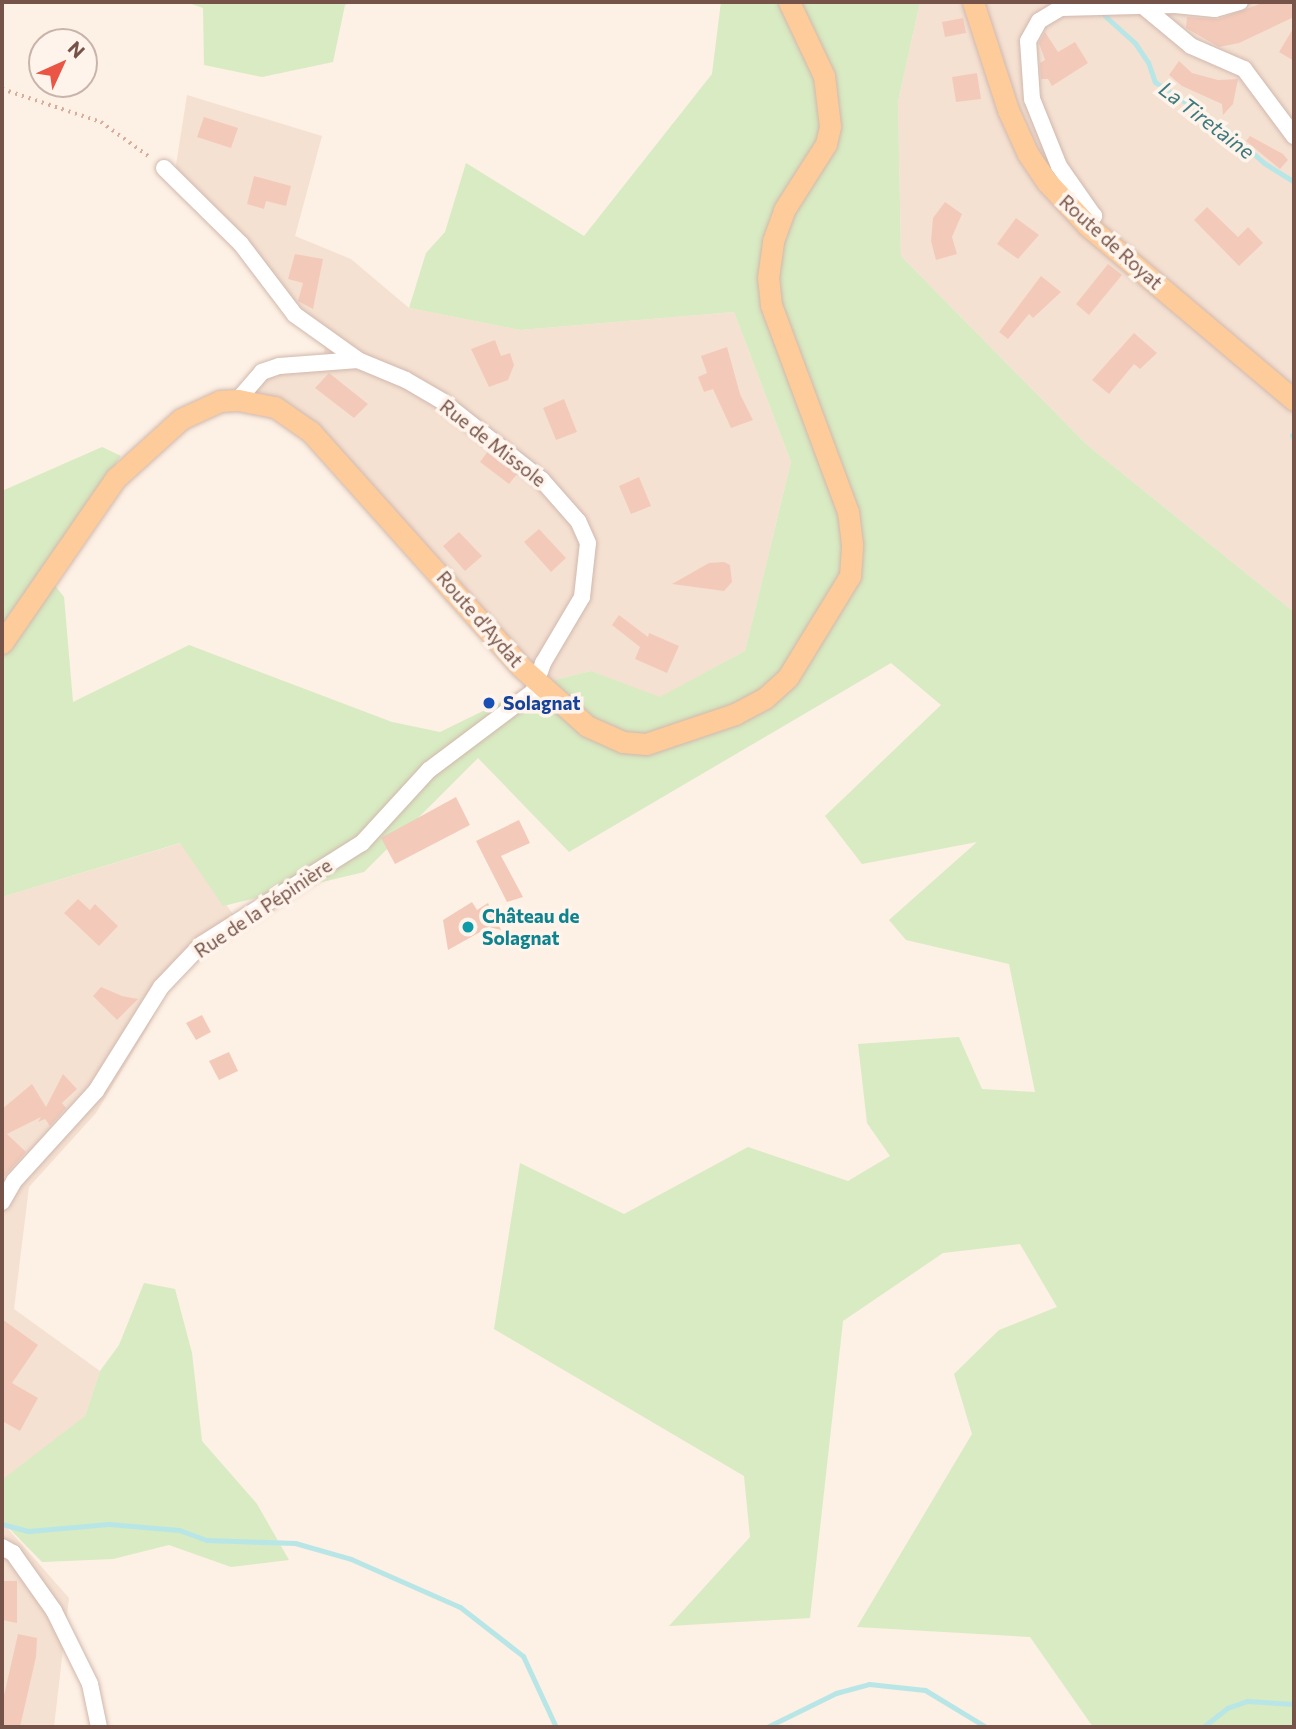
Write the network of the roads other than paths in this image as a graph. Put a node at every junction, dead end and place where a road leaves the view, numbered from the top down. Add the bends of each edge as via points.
1 (789, 2) edge
2 (973, 2) edge
3 (1240, 2) edge
4 (1113, 4) edge
5 (1143, 6) junction
6 (1294, 136) edge
7 (164, 168) road end
8 (1088, 226) junction
9 (358, 360) junction
10 (238, 400) junction
11 (1294, 400) edge
12 (2, 643) edge
13 (538, 684) junction
14 (2, 1202) edge
15 (2, 1547) edge
16 (99, 1727) edge

1 - 13 main road, Route d'Aydat via 824,76 830,126 826,144 784,210 773,242 769,291 778,331 848,512 850,576 788,677 765,698 735,714 677,735 646,744 623,742 587,726
2 - 8 main road, Route de Royat via 1008,110 1028,154
3 - 5 street via 1215,9
4 - 5 street
4 - 8 street via 1047,13 1028,41 1032,99 1044,138 1094,216
5 - 6 street via 1191,46 1244,68
7 - 9 street, Rue de Missole via 241,244 295,315
8 - 11 main road, Route de Royat
9 - 10 street via 270,368 248,384
9 - 13 street, Rue de Missole via 442,401 542,480 578,521 588,543 582,597 543,663
10 - 12 main road, Route d'Aydat via 220,401 181,419 116,478
10 - 13 main road, Route d'Aydat via 275,407 311,432
13 - 14 street, Rue de la Pépinière via 429,771 362,843 202,944 161,987 96,1091 14,1181
15 - 16 street via 13,1553 54,1611 90,1684

